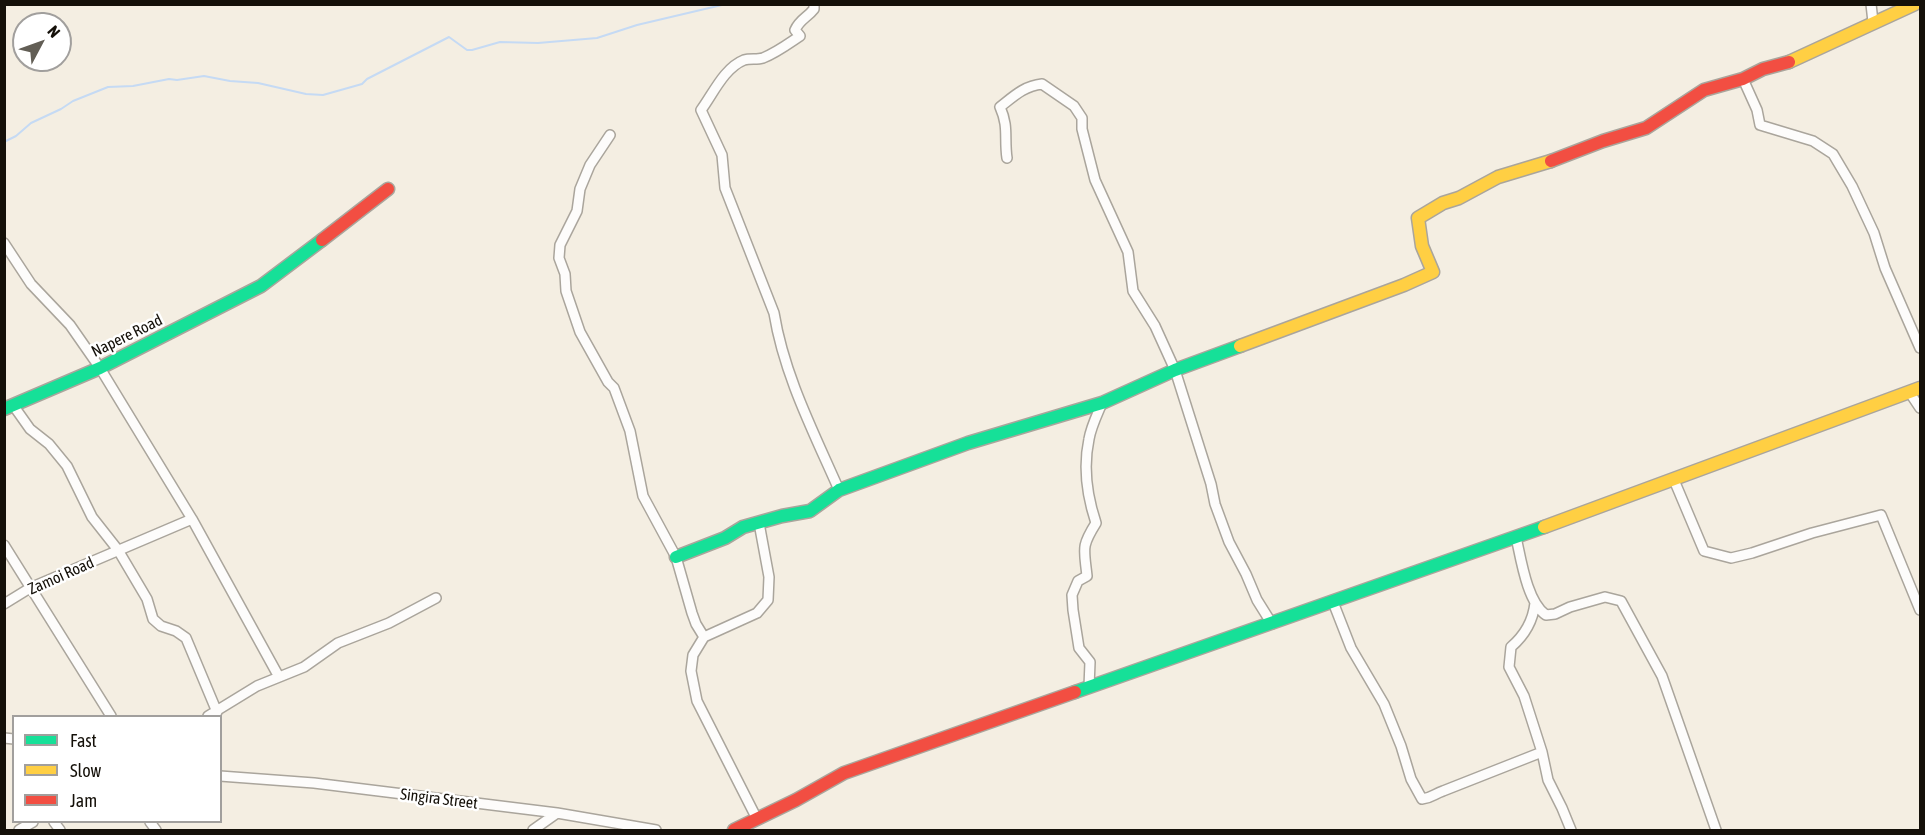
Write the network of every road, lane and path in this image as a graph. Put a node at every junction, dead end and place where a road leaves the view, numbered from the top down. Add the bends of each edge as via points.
1 (814, 4) edge
2 (1871, 4) edge
3 (1915, 4) edge
4 (1873, 22) junction
5 (1743, 79) junction
6 (610, 135) dead end
7 (1007, 158) dead end
8 (388, 189) dead end
9 (4, 243) edge
10 (1920, 348) edge
11 (100, 368) junction
12 (1175, 370) junction
13 (1915, 390) edge
14 (1102, 404) junction
15 (9, 407) edge
16 (1920, 408) edge
17 (1674, 480) junction
18 (839, 490) junction
19 (192, 519) junction
20 (759, 523) junction
21 (1516, 537) junction
22 (4, 545) edge
23 (118, 550) junction
24 (676, 557) junction
25 (30, 588) junction
26 (436, 598) dead end
27 (1333, 602) junction
28 (1535, 603) junction
29 (4, 604) edge
30 (1920, 610) edge
31 (1272, 624) junction
32 (704, 637) junction
33 (279, 677) junction
34 (1089, 687) junction
35 (213, 714) edge
36 (110, 715) edge
37 (1542, 752) junction
38 (222, 776) edge
39 (557, 813) junction
40 (757, 819) junction
41 (533, 831) edge
42 (656, 831) edge
43 (734, 831) edge
44 (1570, 831) edge
45 (1716, 831) edge

1 - 18 street via 809,16 795,30 800,36 761,59 745,60 733,67 701,110 722,155 725,188 774,313 799,398
2 - 4 street
3 - 4 street
4 - 5 street via 1794,61
5 - 10 street via 1761,125 1813,141 1833,154 1874,233
5 - 12 street via 1704,90 1646,128 1498,177 1418,218 1422,246 1433,272
6 - 24 street via 580,189 578,211 560,244 559,258 580,332 614,388 630,431 643,496
7 - 12 street via 1007,130 1000,107 1019,91 1042,84 1074,106 1082,118 1095,180 1128,252 1133,291
8 - 11 street, Napere Road via 261,286
9 - 11 street via 31,284 70,325
11 - 15 street, Napere Road
11 - 19 street
12 - 14 street
12 - 31 street via 1229,542
13 - 16 street
13 - 17 street
14 - 18 street via 968,443
14 - 34 street via 1089,438 1087,463 1087,489 1096,523 1084,546 1087,576 1078,581 1072,595 1079,648 1090,662
15 - 23 street via 67,466 92,517
17 - 21 street
17 - 30 street via 1704,551 1731,558 1881,514
18 - 20 street via 810,512
19 - 23 street, Zamoi Road
19 - 33 street
20 - 24 street
20 - 32 street via 769,577 768,600 757,613
21 - 27 street
21 - 28 street
22 - 25 street
23 - 25 street, Zamoi Road
23 - 35 street via 147,599 153,620 186,638
24 - 32 street via 692,613
25 - 29 street, Zamoi Road
25 - 36 street
26 - 33 street via 389,623 338,643 304,667
27 - 31 street
27 - 37 street via 1351,648 1384,704 1415,790 1422,799 1431,799
28 - 37 street via 1533,617 1520,640 1511,647 1509,667 1524,696
28 - 45 street via 1546,615 1605,597 1621,601 1662,676
31 - 34 street
32 - 40 street via 693,655 691,671 697,701
33 - 35 street
34 - 40 street via 844,773
37 - 44 street via 1548,780
38 - 39 street, Singira Street via 314,783
39 - 41 street
39 - 42 street, Singira Street
40 - 43 street

